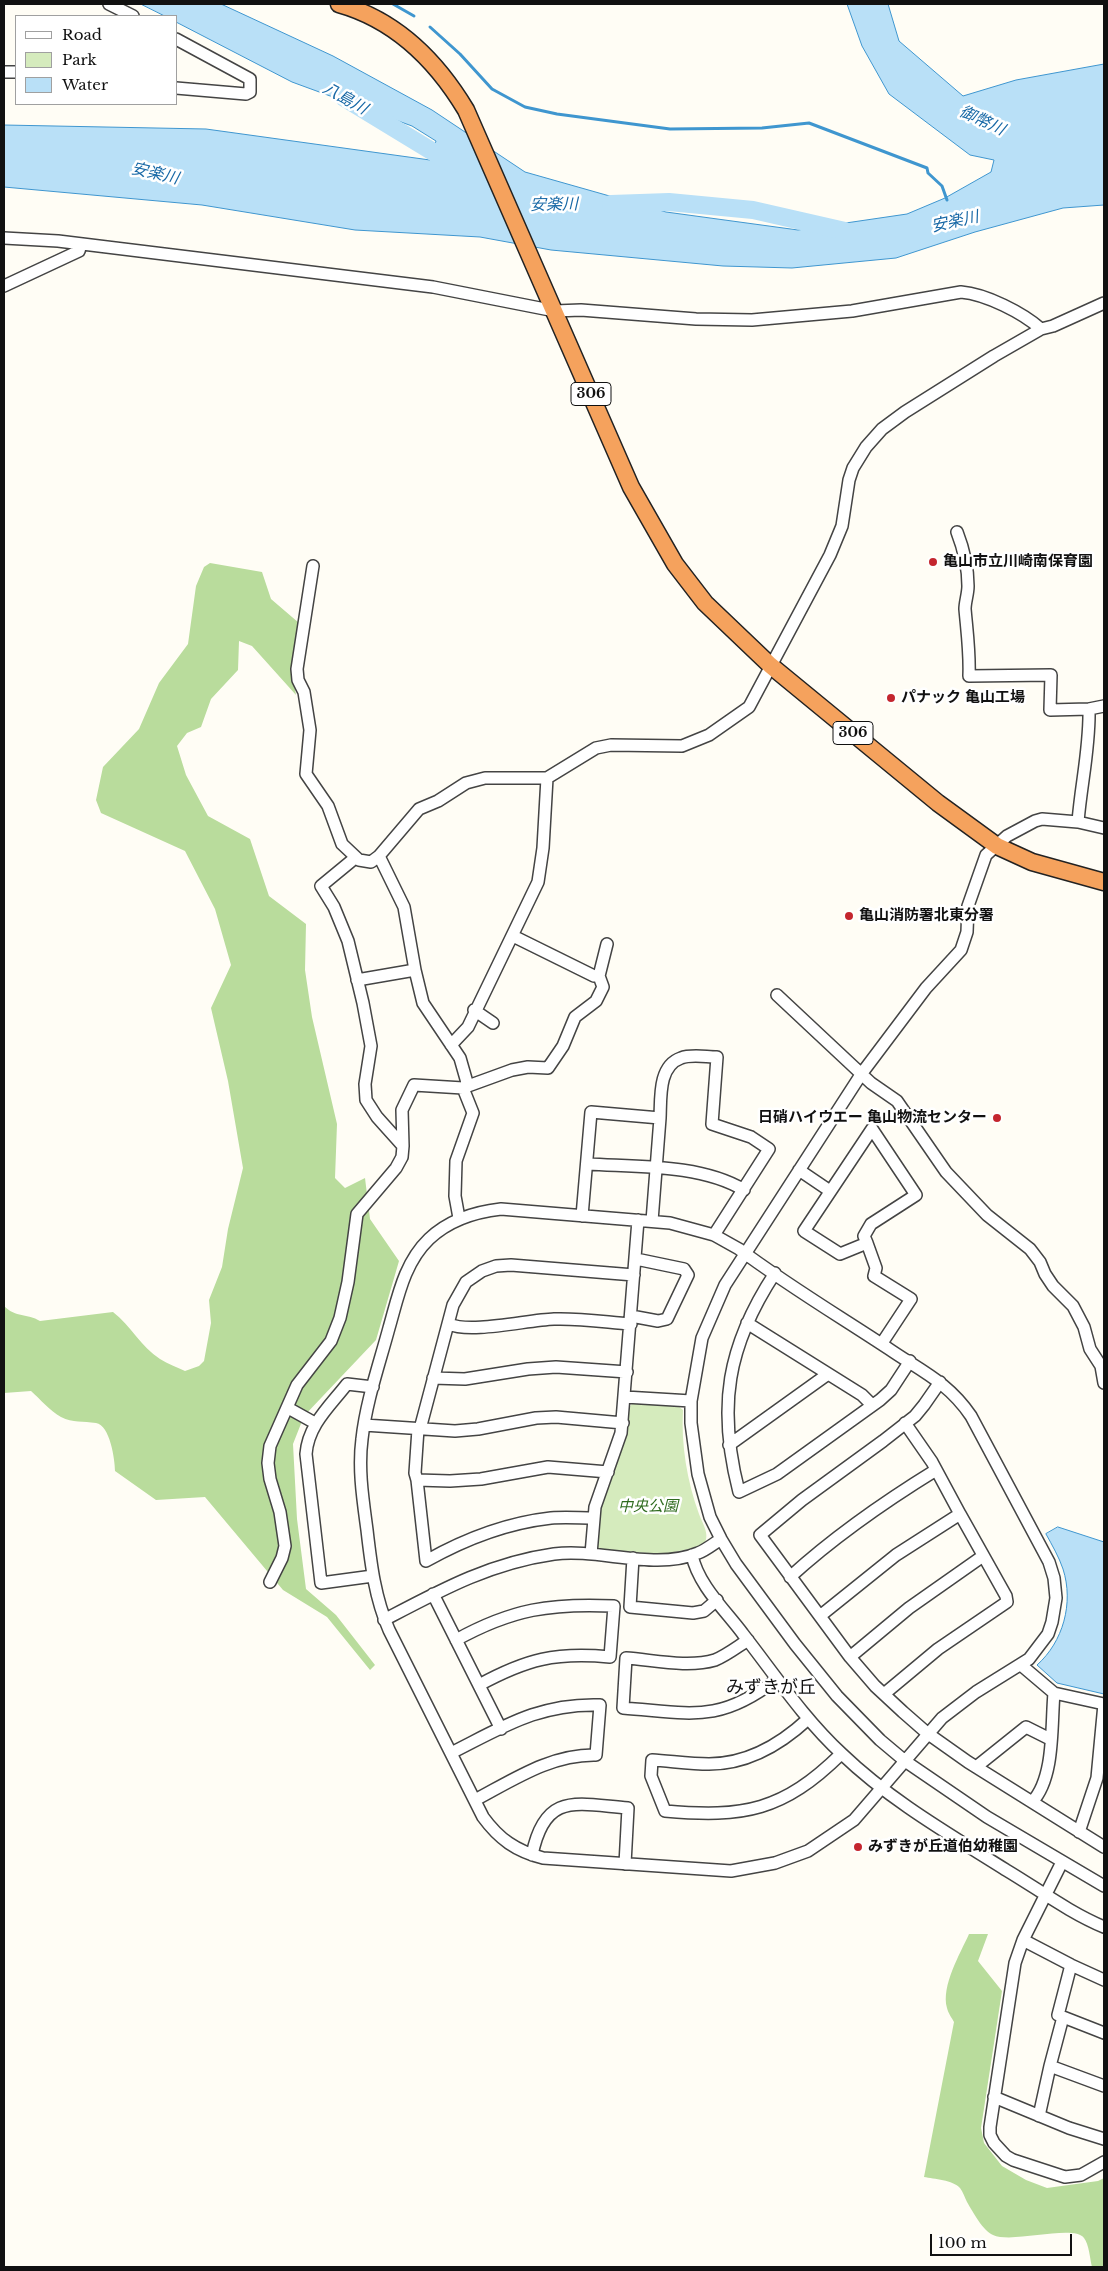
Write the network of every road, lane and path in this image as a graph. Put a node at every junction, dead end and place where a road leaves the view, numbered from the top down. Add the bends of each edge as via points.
1 (109, 4) edge
2 (339, 4) edge
3 (131, 15) edge
4 (178, 40) edge
5 (178, 88) edge
6 (4, 238) edge
7 (81, 244) junction
8 (4, 286) edge
9 (1104, 303) edge
10 (553, 307) junction
11 (1037, 325) junction
12 (957, 532) dead end
13 (313, 566) dead end
14 (770, 666) junction
15 (1104, 706) edge
16 (1089, 709) junction
17 (547, 778) junction
18 (1078, 822) junction
19 (1104, 828) edge
20 (996, 846) junction
21 (380, 856) junction
22 (355, 858) junction
23 (1104, 882) edge
24 (513, 936) junction
25 (607, 944) dead end
26 (415, 970) junction
27 (599, 976) junction
28 (357, 980) junction
29 (777, 995) dead end
30 (474, 1010) junction
31 (493, 1023) dead end
32 (451, 1044) junction
33 (862, 1073) junction
34 (465, 1087) junction
35 (660, 1118) junction
36 (404, 1146) junction
37 (588, 1164) junction
38 (657, 1169) junction
39 (799, 1170) junction
40 (744, 1190) junction
41 (830, 1191) junction
42 (582, 1216) junction
43 (459, 1218) junction
44 (638, 1220) junction
45 (652, 1221) junction
46 (714, 1235) junction
47 (867, 1244) junction
48 (746, 1254) junction
49 (636, 1259) junction
50 (776, 1273) junction
51 (634, 1275) junction
52 (631, 1320) junction
53 (747, 1323) junction
54 (449, 1324) junction
55 (882, 1343) junction
56 (910, 1361) junction
57 (626, 1372) junction
58 (828, 1374) junction
59 (433, 1378) junction
60 (940, 1382) junction
61 (1104, 1383) edge
62 (373, 1387) junction
63 (625, 1397) junction
64 (691, 1401) junction
65 (872, 1405) junction
66 (288, 1408) junction
67 (315, 1423) junction
68 (623, 1423) junction
69 (905, 1424) junction
70 (364, 1425) junction
71 (419, 1429) junction
72 (729, 1445) junction
73 (936, 1470) junction
74 (608, 1472) junction
75 (416, 1480) junction
76 (960, 1514) junction
77 (594, 1518) junction
78 (720, 1539) junction
79 (591, 1554) junction
80 (692, 1555) junction
81 (983, 1556) junction
82 (633, 1558) junction
83 (373, 1576) junction
84 (790, 1577) junction
85 (270, 1582) dead end
86 (433, 1594) junction
87 (717, 1600) junction
88 (820, 1616) junction
89 (384, 1620) junction
90 (456, 1640) junction
91 (748, 1640) junction
92 (850, 1657) junction
93 (1021, 1665) junction
94 (777, 1679) junction
95 (479, 1685) junction
96 (1054, 1693) junction
97 (884, 1694) junction
98 (1104, 1704) edge
99 (808, 1719) junction
100 (501, 1729) junction
101 (927, 1733) junction
102 (1050, 1739) junction
103 (451, 1753) junction
104 (841, 1754) junction
105 (905, 1761) junction
106 (976, 1767) junction
107 (882, 1787) junction
108 (475, 1800) junction
109 (1032, 1802) junction
110 (1079, 1832) junction
111 (1104, 1847) edge
112 (532, 1855) junction
113 (1062, 1862) junction
114 (625, 1864) junction
115 (1104, 1886) edge
116 (1047, 1895) junction
117 (1104, 1927) edge
118 (1023, 1940) junction
119 (1071, 1965) junction
120 (1104, 1980) edge
121 (1062, 2017) junction
122 (1104, 2033) edge
123 (1050, 2066) junction
124 (1104, 2086) edge
125 (994, 2097) junction
126 (1039, 2116) junction
127 (1104, 2139) edge
128 (1104, 2162) edge

1 - 3 street
2 - 10 highway, 306 via 362,12 408,38 437,68 466,110
4 - 5 street via 232,68 250,79 251,83 250,92 246,94
6 - 7 street
7 - 8 street via 79,251
7 - 10 street via 433,287 478,298
9 - 11 street via 1053,326
10 - 11 street via 696,319 752,320 852,311 961,292 1000,304
10 - 14 highway, 306 via 648,520 675,564 705,603
11 - 14 street via 905,412 882,429 866,448 849,480 842,526 835,543
12 - 16 street via 967,570 965,606 969,676 1051,675 1050,710
13 - 22 street via 296,669 304,692 310,730 306,774 328,806 342,844
14 - 17 street via 749,707 709,734 682,746 611,745 596,748
14 - 20 highway, 306
15 - 16 street
16 - 18 street via 1087,757
17 - 21 street via 485,778 466,783 419,809
17 - 24 street via 538,882
18 - 19 street
18 - 20 street via 1042,819 1008,836
20 - 23 highway, 306 via 1032,862
20 - 33 street via 986,855 981,866 968,906 961,950 926,988
21 - 22 street via 371,862
21 - 26 street via 404,907
22 - 28 street via 321,886 339,918 354,960
24 - 27 street
24 - 30 street
25 - 27 street
26 - 28 street
26 - 32 street via 423,1003
27 - 34 street via 603,987 599,997 575,1017 563,1046 548,1068 512,1070
28 - 36 street via 371,1046 366,1100
29 - 33 street
30 - 31 street
30 - 32 street via 468,1027
32 - 34 street via 460,1058
33 - 39 street
33 - 61 street via 900,1104 946,1172 987,1215 1038,1257 1053,1286 1073,1306 1101,1366
34 - 36 street via 414,1085 402,1110
34 - 43 street via 473,1113 456,1161 455,1196
35 - 37 street via 592,1112
35 - 38 street
35 - 40 street via 663,1080 671,1064 688,1056 717,1057 712,1124 751,1137 769,1149
36 - 66 street via 396,1168 360,1209 340,1318 331,1341 297,1385
37 - 38 street
37 - 42 street
38 - 40 street via 708,1175
38 - 45 street
39 - 41 street
39 - 48 street
40 - 46 street
41 - 47 street via 804,1231 840,1254
41 - 47 street via 872,1128 916,1195 871,1224 864,1236
42 - 43 street via 501,1209
42 - 44 street
43 - 62 street via 428,1240 408,1268
44 - 45 street
44 - 49 street
45 - 46 street via 686,1226
46 - 48 street
47 - 55 street via 876,1268 874,1276 912,1299
48 - 50 street
48 - 64 street via 725,1285 708,1322
49 - 51 street
49 - 52 street via 684,1269 688,1274 667,1319
50 - 53 street
50 - 55 street
51 - 52 street
51 - 54 street via 511,1265 488,1268 462,1288 453,1305
52 - 54 street via 556,1318 470,1329
52 - 57 street
53 - 58 street
53 - 72 street via 738,1344 728,1393
54 - 59 street
55 - 56 street
56 - 60 street
56 - 65 street via 890,1390
57 - 59 street via 556,1367 472,1378
57 - 63 street
58 - 65 street
58 - 72 street
59 - 71 street
60 - 69 street
60 - 93 street via 971,1416 1049,1562 1054,1578 1055,1610 1048,1634
62 - 67 street via 347,1384
62 - 70 street
63 - 64 street
63 - 68 street
64 - 78 street via 692,1441 698,1474
65 - 72 street via 777,1474 739,1492
66 - 67 street
66 - 85 street via 270,1446 268,1463 285,1546
67 - 83 street via 307,1443 306,1464 321,1583
68 - 71 street via 556,1417 478,1429
68 - 74 street
69 - 73 street
69 - 84 street via 760,1535
70 - 71 street
70 - 83 street via 360,1466
71 - 75 street
73 - 76 street
73 - 84 street via 867,1514
74 - 75 street via 548,1467 481,1479
74 - 77 street
75 - 77 street via 426,1561 477,1536 503,1528 552,1518
76 - 81 street
76 - 88 street via 896,1555
77 - 79 street
78 - 80 street
78 - 105 street via 820,1676 853,1714
79 - 82 street
79 - 86 street via 557,1554 502,1564
80 - 82 street via 664,1559
80 - 87 street via 701,1577
81 - 92 street via 909,1608
81 - 97 street via 1006,1596 1006,1602 938,1649
82 - 87 street via 630,1607 693,1613 704,1611
83 - 89 street
84 - 88 street
86 - 89 street
86 - 90 street
87 - 91 street
88 - 92 street
89 - 103 street
90 - 95 street
90 - 95 street via 521,1612 553,1606 614,1606 610,1657 580,1654 543,1658 511,1668
91 - 94 street
91 - 94 street via 724,1656 704,1662 626,1658 623,1708 697,1713 715,1711 745,1702
92 - 97 street
93 - 96 street
93 - 101 street via 954,1708
94 - 99 street
95 - 100 street
96 - 98 street
96 - 102 street
97 - 101 street
98 - 110 street via 1098,1778
99 - 104 street
99 - 104 street via 777,1743 748,1757 707,1764 652,1760 651,1776 665,1811 721,1815 772,1803 807,1784
100 - 103 street
100 - 108 street via 555,1707 600,1705 596,1755 578,1754 552,1761
101 - 105 street
101 - 106 street
102 - 106 street via 1026,1728
102 - 109 street via 1046,1776 1040,1794
103 - 108 street
104 - 107 street
105 - 107 street
105 - 113 street
106 - 109 street
107 - 114 street via 854,1820 840,1831 808,1851 775,1863 731,1871
107 - 116 street via 925,1820
108 - 112 street via 495,1833 509,1845
109 - 110 street
110 - 111 street
112 - 114 street
112 - 114 street via 540,1827 559,1808 577,1804 632,1809
113 - 115 street
113 - 116 street
116 - 117 street
116 - 118 street
118 - 119 street
118 - 125 street via 1015,1963
119 - 120 street
119 - 121 street via 1058,2015
121 - 122 street
121 - 123 street
123 - 124 street
123 - 126 street
125 - 126 street
125 - 128 street via 990,2135 1001,2153 1065,2177 1081,2175
126 - 127 street

